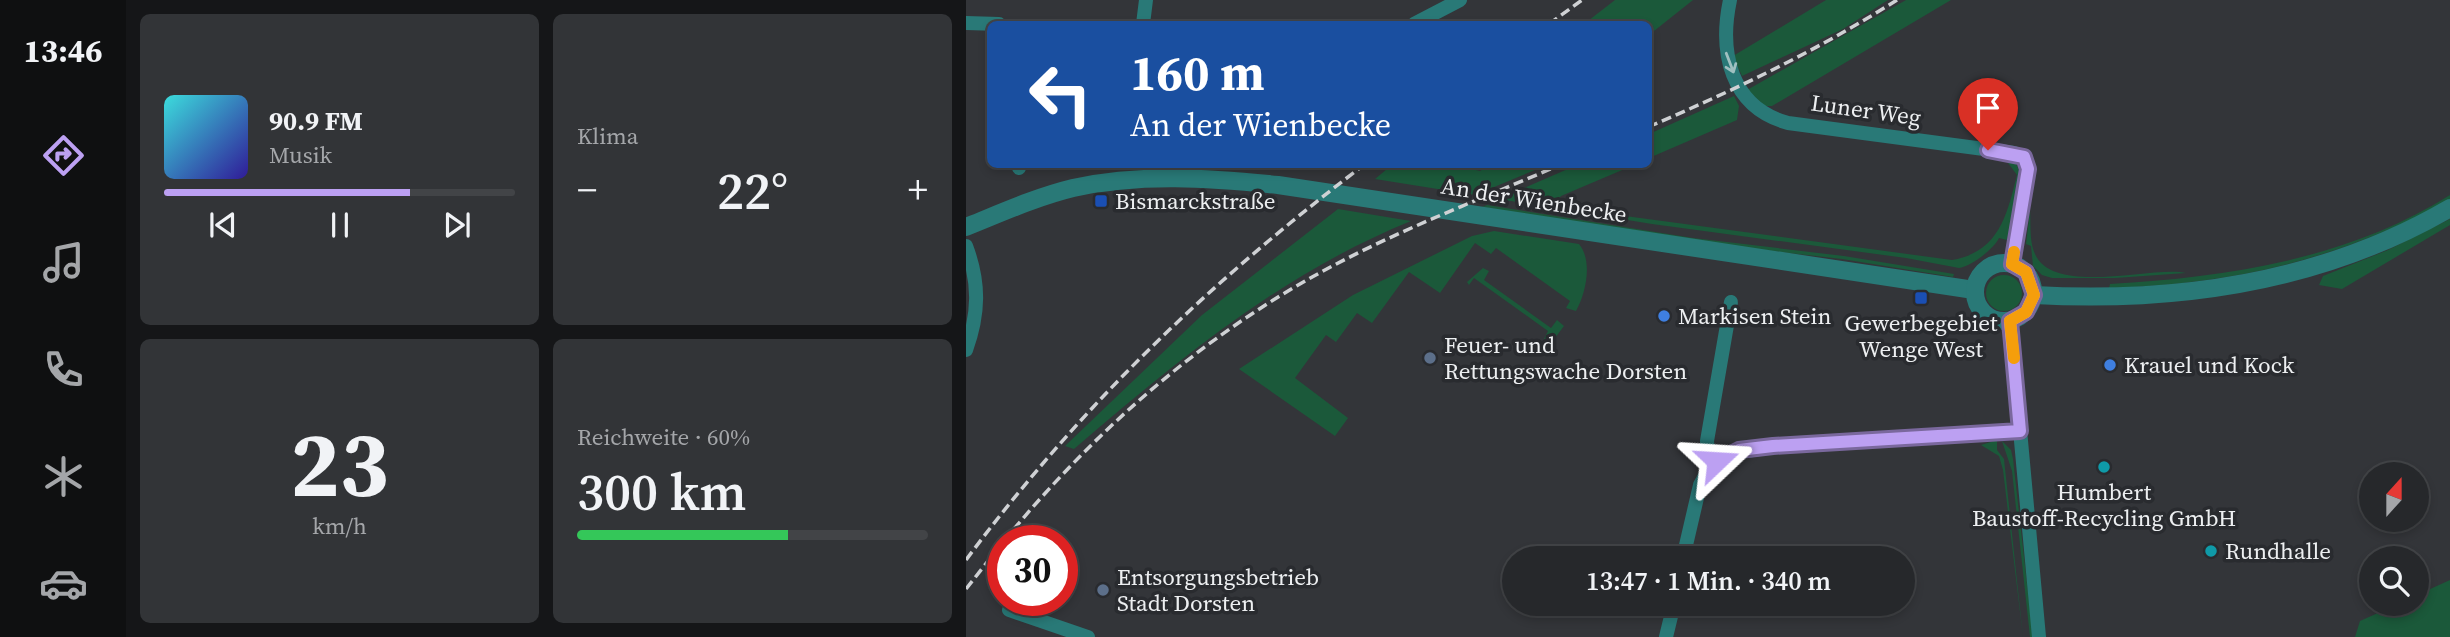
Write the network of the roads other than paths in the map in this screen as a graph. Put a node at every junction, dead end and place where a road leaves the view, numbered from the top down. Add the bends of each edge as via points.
1 (1146, 0) edge
2 (1460, 0) edge
3 (1730, 0) edge
4 (1439, 5) edge
5 (1143, 21) edge
6 (1418, 21) edge
7 (966, 23) edge
8 (987, 24) edge
9 (2450, 208) edge
10 (966, 227) edge
11 (966, 246) edge
12 (2012, 264) junction
13 (1975, 289) junction
14 (2034, 295) junction
15 (1731, 302) dead end
16 (2010, 321) junction
17 (966, 350) edge
18 (2020, 431) junction
19 (1717, 461) junction
20 (1686, 546) edge
21 (1027, 616) edge
22 (1671, 616) edge
23 (1088, 637) edge
24 (1666, 637) edge
25 (2039, 637) edge

1 - 5 street
2 - 4 street
3 -> 12 street, Luner Weg via 1724,47 1728,62 1746,100 1765,115 1788,123 2024,157 2028,176
4 - 6 street
7 - 8 street
9 - 14 street via 2356,254 2247,284 2161,295
10 - 13 street, An der Wienbecke via 1072,189 1152,179 1204,179 1278,186
11 - 17 street via 977,294 976,320
12 - 13 street via 1992,265 1977,279
12 - 14 street via 2026,272
13 - 16 street via 1984,314
14 - 16 street via 2026,312
15 - 19 street via 1707,441
16 - 18 street
18 - 19 street via 1773,446 1739,450
18 - 25 street
19 - 20 street via 1700,485
21 - 23 street
22 - 24 street

